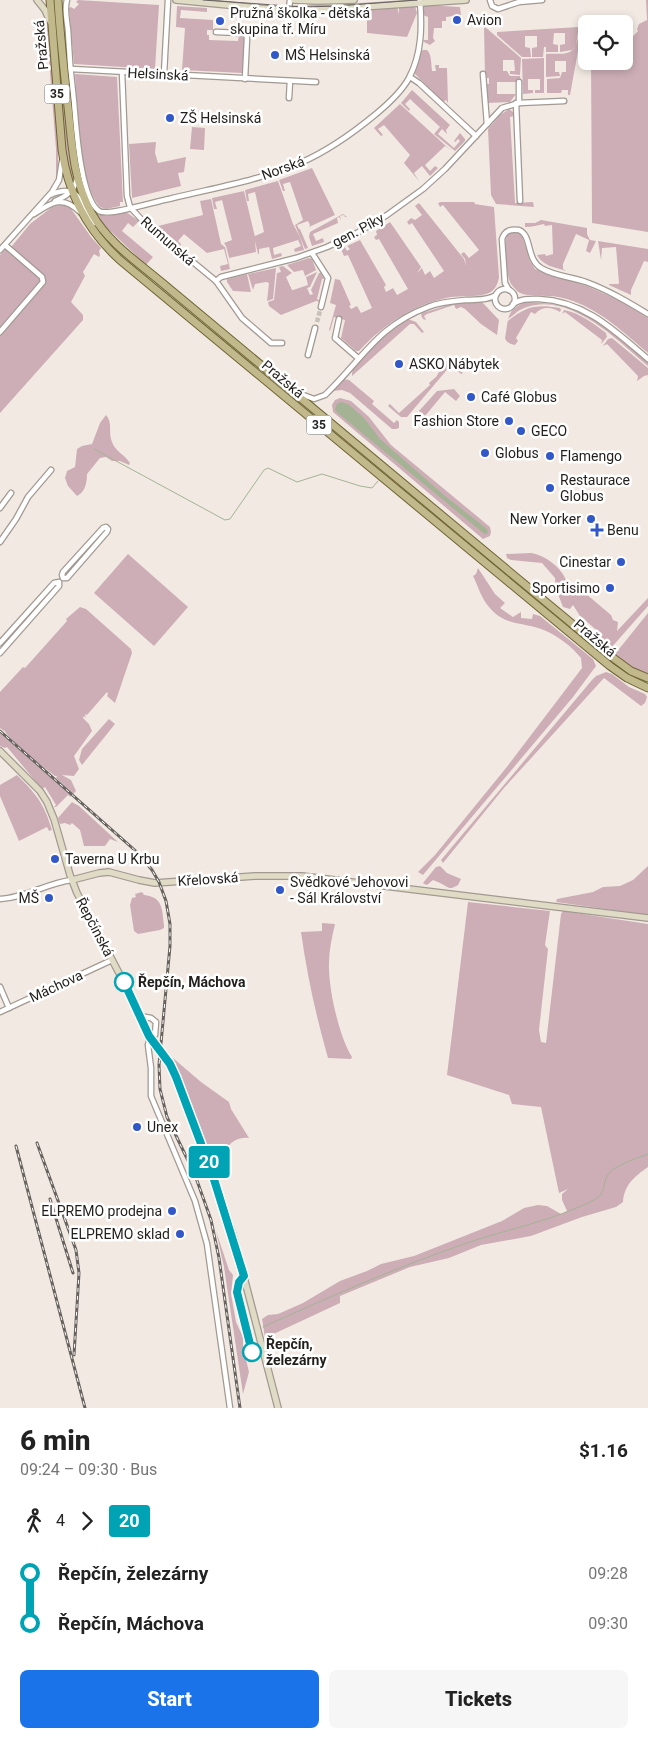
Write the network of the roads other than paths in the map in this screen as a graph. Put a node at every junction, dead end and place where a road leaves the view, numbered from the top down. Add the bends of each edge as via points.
1 (37, 0) edge
2 (50, 0) edge
3 (58, 0) edge
4 (67, 0) edge
5 (168, 0) edge
6 (176, 0) edge
7 (290, 0) edge
8 (294, 0) edge
9 (354, 0) edge
10 (466, 0) edge
11 (490, 0) edge
12 (542, 0) edge
13 (420, 1) edge
14 (289, 9) junction
15 (52, 32) junction
16 (216, 32) dead end
17 (71, 69) junction
18 (122, 72) junction
19 (164, 74) junction
20 (483, 74) dead end
21 (410, 78) junction
22 (245, 79) junction
23 (290, 81) junction
24 (316, 82) dead end
25 (519, 82) dead end
26 (289, 98) dead end
27 (564, 101) dead end
28 (518, 103) junction
29 (487, 124) junction
30 (476, 136) junction
31 (63, 154) junction
32 (77, 178) junction
33 (71, 191) junction
34 (49, 196) junction
35 (520, 200) dead end
36 (131, 208) junction
37 (38, 212) junction
38 (82, 214) junction
39 (29, 218) junction
40 (115, 243) junction
41 (5, 245) junction
42 (0, 250) edge
43 (312, 253) junction
44 (216, 281) junction
45 (505, 281) junction
46 (501, 290) junction
47 (509, 290) junction
48 (496, 295) junction
49 (513, 295) junction
50 (486, 299) junction
51 (524, 299) junction
52 (496, 303) junction
53 (513, 304) junction
54 (321, 307) tunnel mouth
55 (648, 314) edge
56 (339, 319) dead end
57 (316, 325) tunnel mouth
58 (0, 332) edge
59 (282, 343) dead end
60 (308, 355) dead end
61 (358, 358) junction
62 (648, 359) edge
63 (288, 388) junction
64 (51, 470) dead end
65 (11, 493) dead end
66 (0, 508) edge
67 (0, 542) edge
68 (63, 578) junction
69 (59, 582) junction
70 (27, 612) junction
71 (32, 617) junction
72 (0, 644) edge
73 (4, 648) junction
74 (0, 653) edge
75 (648, 678) edge
76 (648, 688) edge
77 (0, 751) edge
78 (72, 880) junction
79 (0, 899) edge
80 (648, 918) edge
81 (110, 961) junction
82 (0, 987) edge
83 (10, 1008) junction
84 (0, 1012) edge
85 (140, 1016) junction
86 (151, 1039) junction
87 (230, 1408) edge
88 (278, 1408) edge

1 - 15 main road via 46,12
2 - 15 main road, Pražská / 35
3 - 32 main road, Pražská / 35
4 - 17 street, Pražská
5 - 19 street
6 - 14 main road
7 - 14 street
8 - 9 main road
10 - 13 main road
11 - 12 street via 497,9 519,2
13 - 14 main road via 332,9
13 - 21 street, Norská via 422,28
15 - 31 main road, Pražská / 35
16 - 22 street via 246,34
17 - 18 street, Helsinská
17 - 36 street, Pražská via 79,157 89,194 102,212
18 - 19 street, Helsinská
18 - 36 street, Rumunská via 127,196
19 - 22 street, Helsinská
20 - 29 street
21 - 30 street
21 - 36 street, Norská via 352,133 300,163 252,179
22 - 23 street, Helsinská
23 - 24 street, Helsinská
23 - 26 street
25 - 28 street
27 - 28 street
28 - 29 street, gen. Píky via 502,108
28 - 35 street
29 - 30 street, gen. Píky
30 - 43 street, gen. Píky via 442,172 398,207 357,233
31 - 33 main road, Pražská / 35
31 - 34 street via 59,180
32 - 33 street
32 - 40 main road, Pražská / 35 via 93,215
33 - 34 street
33 - 37 street
33 - 38 main road, Pražská / 35
33 - 40 street via 79,196 100,232
34 - 39 street
36 - 44 street, Rumunská
37 - 38 street via 63,201 72,204
37 - 39 street
38 - 76 main road, Pražská / 35 via 96,235 120,260 610,666
39 - 41 street
40 - 63 main road, Pražská / 35
41 - 42 street
41 - 58 street via 42,277 43,282
43 - 44 street, gen. Píky
43 - 54 street via 328,278
44 - 59 street, Rumunská via 242,318 271,343
45 - 46 street
45 - 47 street
45 - 55 street via 503,235 519,230 525,234 533,260 542,269 597,287
46 - 47 street
46 - 48 street
47 - 49 street
48 - 50 street
48 - 52 street
49 - 51 street
49 - 53 street
50 - 52 street
50 - 61 street via 448,302 408,316 377,337
51 - 53 street
51 - 62 street via 560,302 584,310 603,321
52 - 53 street via 504,309
56 - 61 street via 335,338
57 - 60 street
61 - 63 street via 327,394 319,398 307,397
63 - 75 main road, Pražská / 35 via 612,657 631,671
64 - 67 street via 25,497 16,519
65 - 66 street
68 - 68 street via 67,578 79,565 107,528 102,528 63,572
68 - 69 street
69 - 70 street via 54,583
69 - 71 street
70 - 71 street
70 - 72 street
71 - 73 street
72 - 73 street
73 - 74 street
77 - 78 main road via 47,802
78 - 79 street, Řepčínská
78 - 80 main road, Křelovská via 105,872 156,883 267,875 302,876
78 - 81 main road, Řepčínská
81 - 83 street, Máchova
81 - 85 main road, Řepčínská
82 - 83 street
83 - 84 street, Máchova
85 - 86 main road, Řepčínská
85 - 86 street via 156,1022 156,1033
86 - 87 street via 148,1045 151,1096 195,1201 207,1244
86 - 88 main road, Řepčínská via 176,1077 212,1173 239,1256

